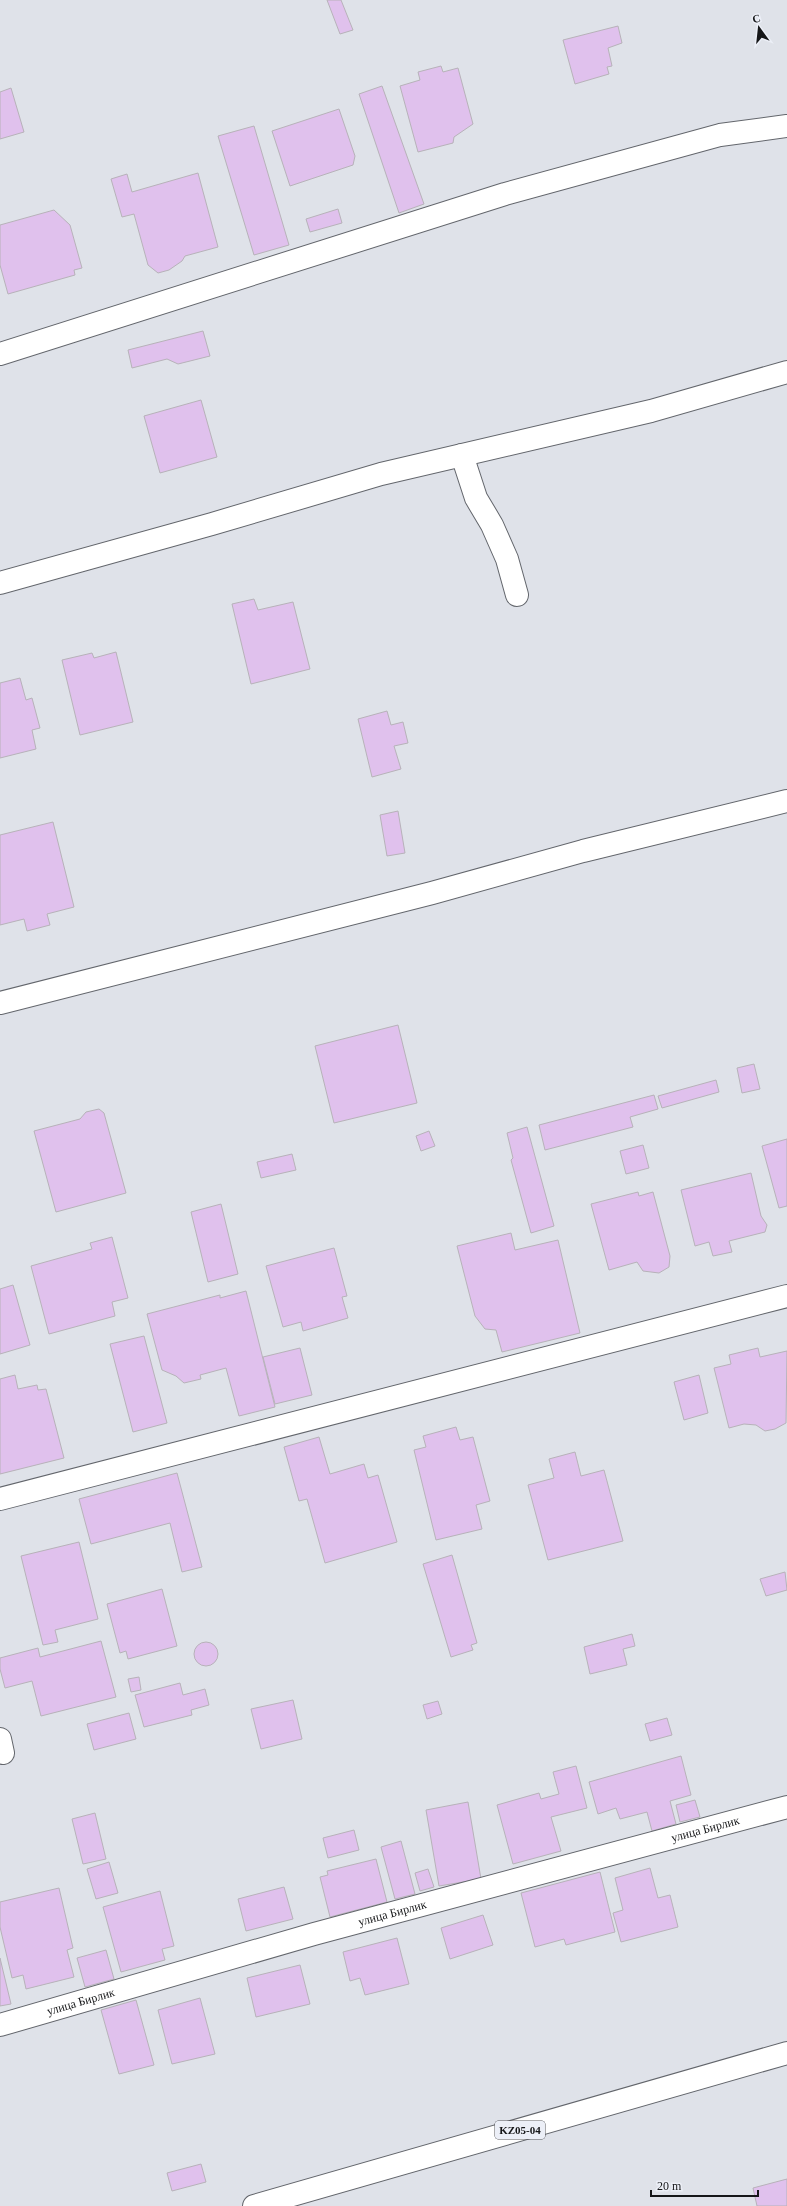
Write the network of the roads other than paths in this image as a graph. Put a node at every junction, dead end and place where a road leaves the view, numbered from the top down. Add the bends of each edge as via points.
1 (787, 126) edge
2 (0, 354) edge
3 (787, 372) edge
4 (462, 455) junction
5 (0, 583) edge
6 (518, 595) dead end
7 (787, 802) edge
8 (0, 1003) edge
9 (787, 1296) edge
10 (0, 1499) edge
11 (787, 1807) edge
12 (0, 2025) edge
13 (787, 2053) edge
14 (254, 2206) edge

1 - 2 street via 720,135 505,194
3 - 4 street via 651,411
4 - 5 street via 381,474
4 - 6 street via 476,498 492,525 507,559
7 - 8 street via 583,851 432,894
9 - 10 street
11 - 12 street, улица Бирлик via 314,1934
13 - 14 street, KZ05-04

